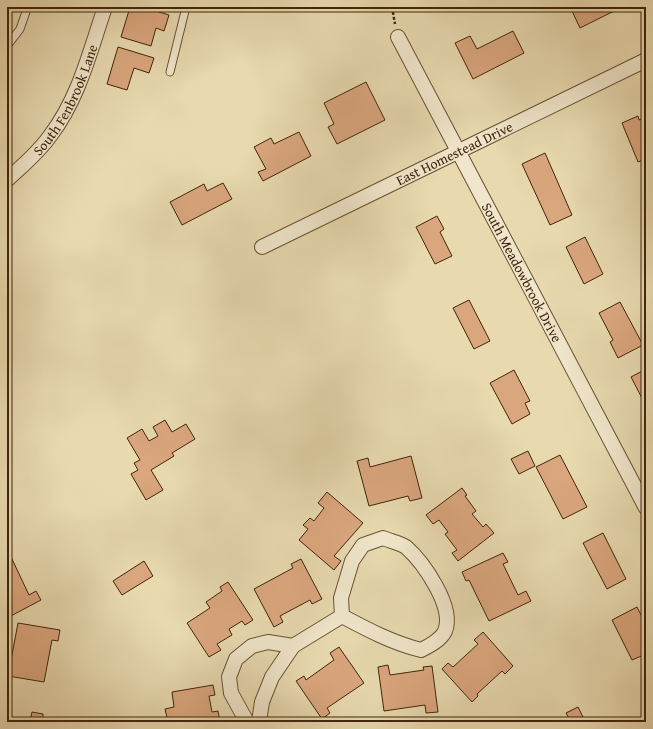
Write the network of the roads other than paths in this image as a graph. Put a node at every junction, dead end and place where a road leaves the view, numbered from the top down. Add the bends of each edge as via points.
1 (26, 7) edge
2 (105, 7) edge
3 (186, 7) edge
4 (398, 36) road end
5 (7, 46) edge
6 (646, 60) edge
7 (170, 72) dead end
8 (458, 152) junction
9 (7, 180) edge
10 (262, 247) dead end
11 (646, 508) edge
12 (342, 616) junction
13 (292, 646) junction
14 (247, 722) edge
15 (259, 722) edge

1 - 5 lane via 20,29
2 - 9 street, South Fenbrook Lane via 75,95 67,110 46,142
3 - 7 lane
4 - 8 street, South Meadowbrook Drive
6 - 8 street, East Homestead Drive
8 - 10 street, East Homestead Drive
8 - 11 street, South Meadowbrook Drive
12 - 12 street via 341,598 352,561 364,545 382,538 404,546 422,563 443,601 447,615 445,631 435,642 421,650 382,637
12 - 13 street
13 - 14 street via 268,642 252,646 236,659 229,677 231,693
13 - 15 street via 272,676 262,702

